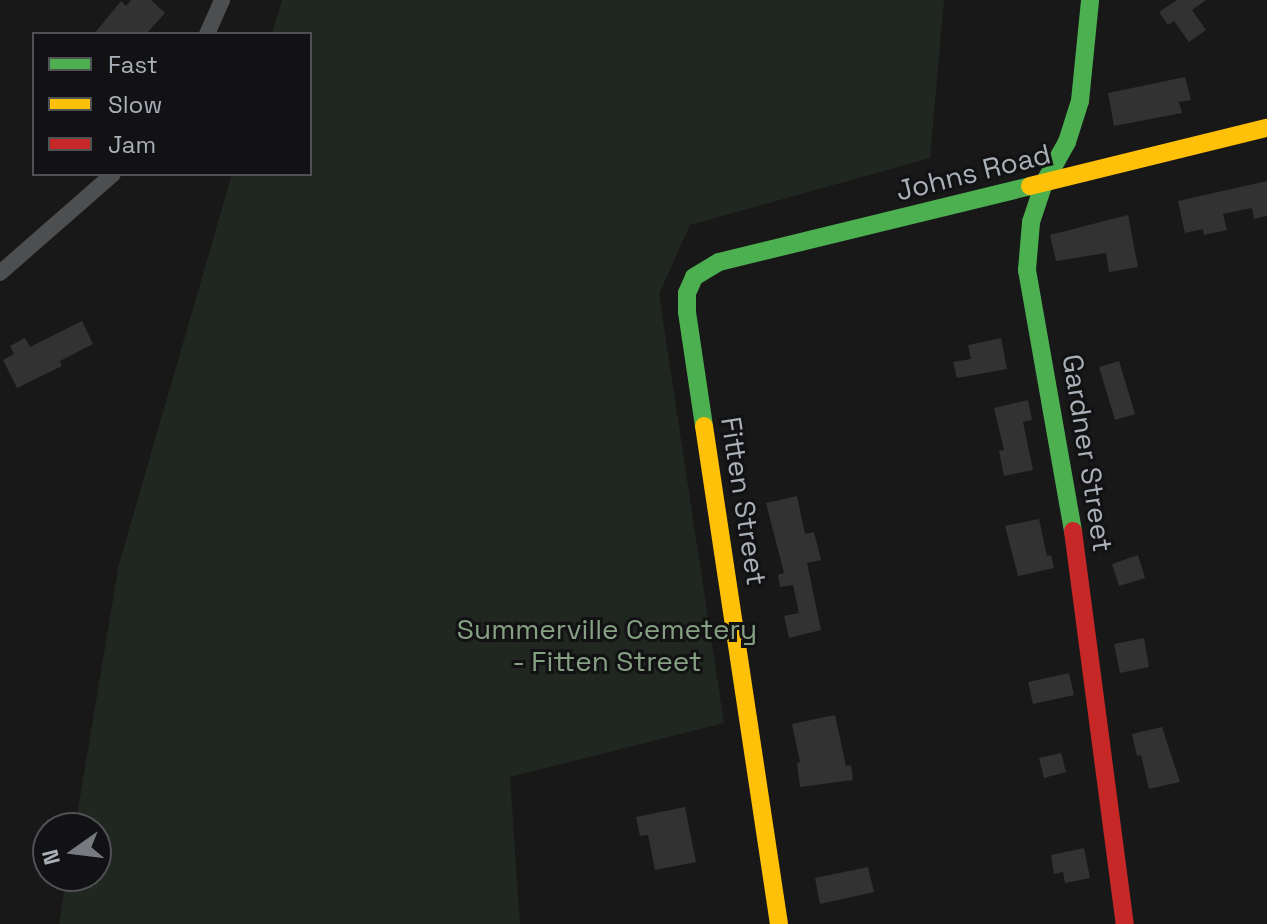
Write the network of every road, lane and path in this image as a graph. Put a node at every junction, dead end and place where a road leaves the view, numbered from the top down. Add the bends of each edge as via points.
1 (222, 0) edge
2 (1090, 0) edge
3 (208, 32) edge
4 (1267, 128) edge
5 (111, 176) edge
6 (1044, 183) junction
7 (0, 273) edge
8 (694, 277) joint
9 (779, 924) edge
10 (1125, 924) edge

1 - 3 street
2 - 6 street, Gardner Street via 1080,101 1067,142
4 - 6 street, Johns Road
5 - 7 street
6 - 8 street, Johns Road via 719,262
6 - 10 street, Gardner Street via 1031,222 1027,270 1069,497
8 - 9 street, Fitten Street via 687,312

